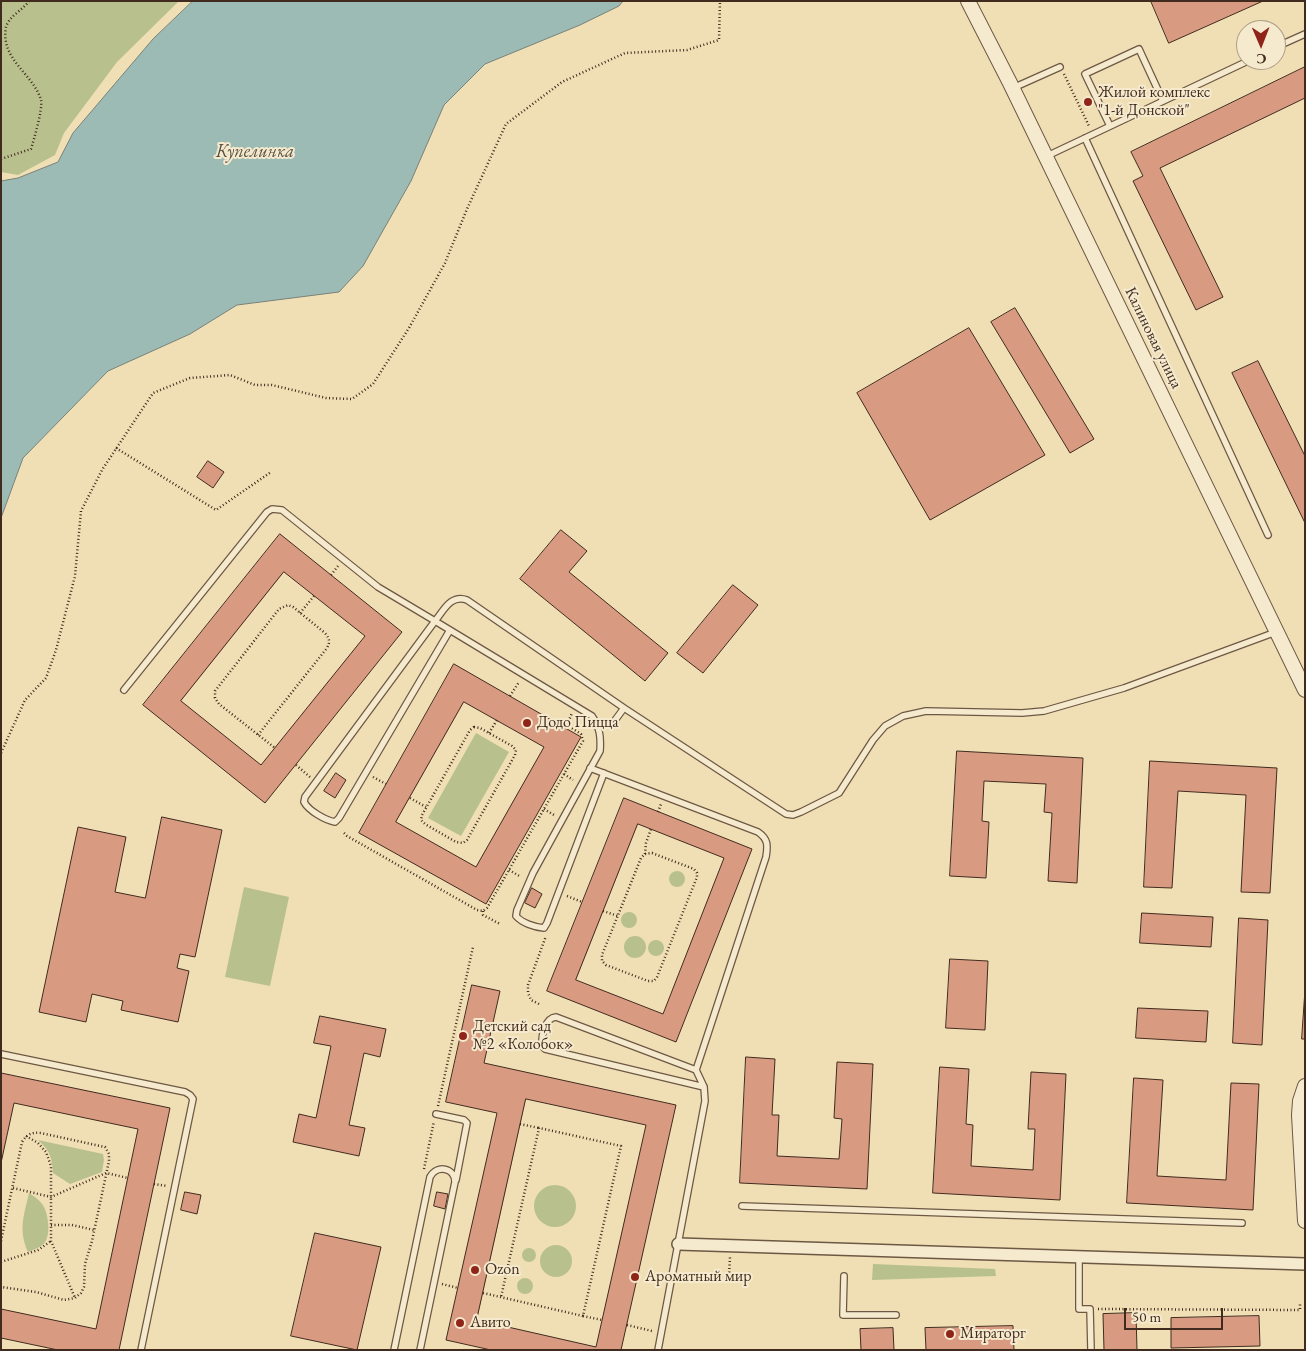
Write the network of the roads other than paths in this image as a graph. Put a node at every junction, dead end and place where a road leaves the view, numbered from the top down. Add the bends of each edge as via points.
1 (968, 1) edge
2 (1305, 34) edge
3 (1286, 43) edge
4 (1060, 67) road end
5 (1236, 67) edge
6 (1012, 88) junction
7 (1164, 101) junction
8 (1110, 126) junction
9 (1085, 138) junction
10 (1045, 157) junction
11 (1268, 535) dead end
12 (435, 621) junction
13 (450, 630) junction
14 (1276, 632) junction
15 (124, 690) dead end
16 (1305, 690) edge
17 (624, 708) junction
18 (598, 725) junction
19 (590, 768) junction
20 (604, 773) junction
21 (1, 1054) edge
22 (696, 1070) junction
23 (1305, 1086) edge
24 (704, 1087) junction
25 (436, 1114) road end
26 (456, 1182) junction
27 (742, 1206) dead end
28 (1305, 1221) edge
29 (1242, 1223) dead end
30 (678, 1244) junction
31 (1079, 1257) junction
32 (1305, 1264) edge
33 (844, 1276) dead end
34 (896, 1315) dead end
35 (141, 1350) edge
36 (394, 1350) edge
37 (420, 1350) edge
38 (658, 1350) edge
39 (1092, 1350) edge

1 - 6 street, Калиновая улица
2 - 3 lane
4 - 6 lane
5 - 7 lane
6 - 10 street, Калиновая улица
7 - 8 lane
7 - 8 lane via 1139,49 1085,74
8 - 9 lane
9 - 10 lane
9 - 11 lane
10 - 14 street, Калиновая улица
12 - 13 lane
12 - 13 lane via 305,797 306,806 328,821 335,822 339,818
12 - 15 lane via 378,587 282,510 272,509
12 - 17 lane via 454,599 467,600
13 - 18 lane via 592,716
14 - 16 street, Калиновая улица
14 - 17 lane via 1124,688 1044,711 926,710 903,716 885,726 873,740 839,793 793,815 780,811
17 - 18 lane via 613,724
18 - 19 lane via 600,751
19 - 20 lane
19 - 20 lane via 533,872 517,910 519,920 544,928 548,923
20 - 22 lane via 758,832 767,842 766,856
21 - 35 lane via 184,1092 193,1099
22 - 24 lane
22 - 24 lane via 556,1017 548,1020 542,1041 545,1049
23 - 28 street via 1299,1115
24 - 30 lane via 705,1101
25 - 26 lane via 467,1123
26 - 36 lane via 451,1171 438,1169 433,1172 428,1185
26 - 37 lane
27 - 29 lane
30 - 31 street
30 - 38 lane
31 - 32 street
31 - 39 lane via 1079,1309 1090,1309
33 - 34 lane via 843,1315

